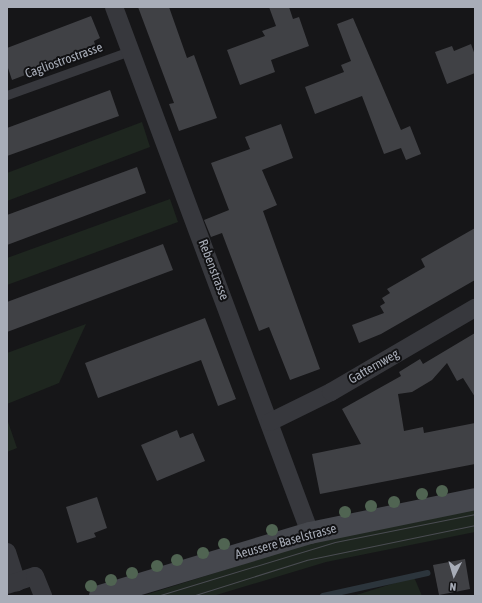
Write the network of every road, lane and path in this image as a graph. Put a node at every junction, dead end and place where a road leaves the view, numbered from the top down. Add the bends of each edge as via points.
1 (114, 7) edge
2 (130, 51) junction
3 (7, 95) edge
4 (475, 308) edge
5 (270, 422) junction
6 (475, 499) edge
7 (310, 533) junction
8 (7, 552) edge
9 (12, 583) edge
10 (43, 596) edge
11 (100, 596) edge

1 - 2 street, Rebenstrasse
2 - 3 lane, Cagliostrostrasse
2 - 5 street, Rebenstrasse
4 - 5 street, Gatternweg via 331,392
5 - 7 street, Rebenstrasse
6 - 7 main road, Aeussere Baselstrasse
7 - 11 main road, Aeussere Baselstrasse
8 - 9 street
9 - 10 street via 35,576

